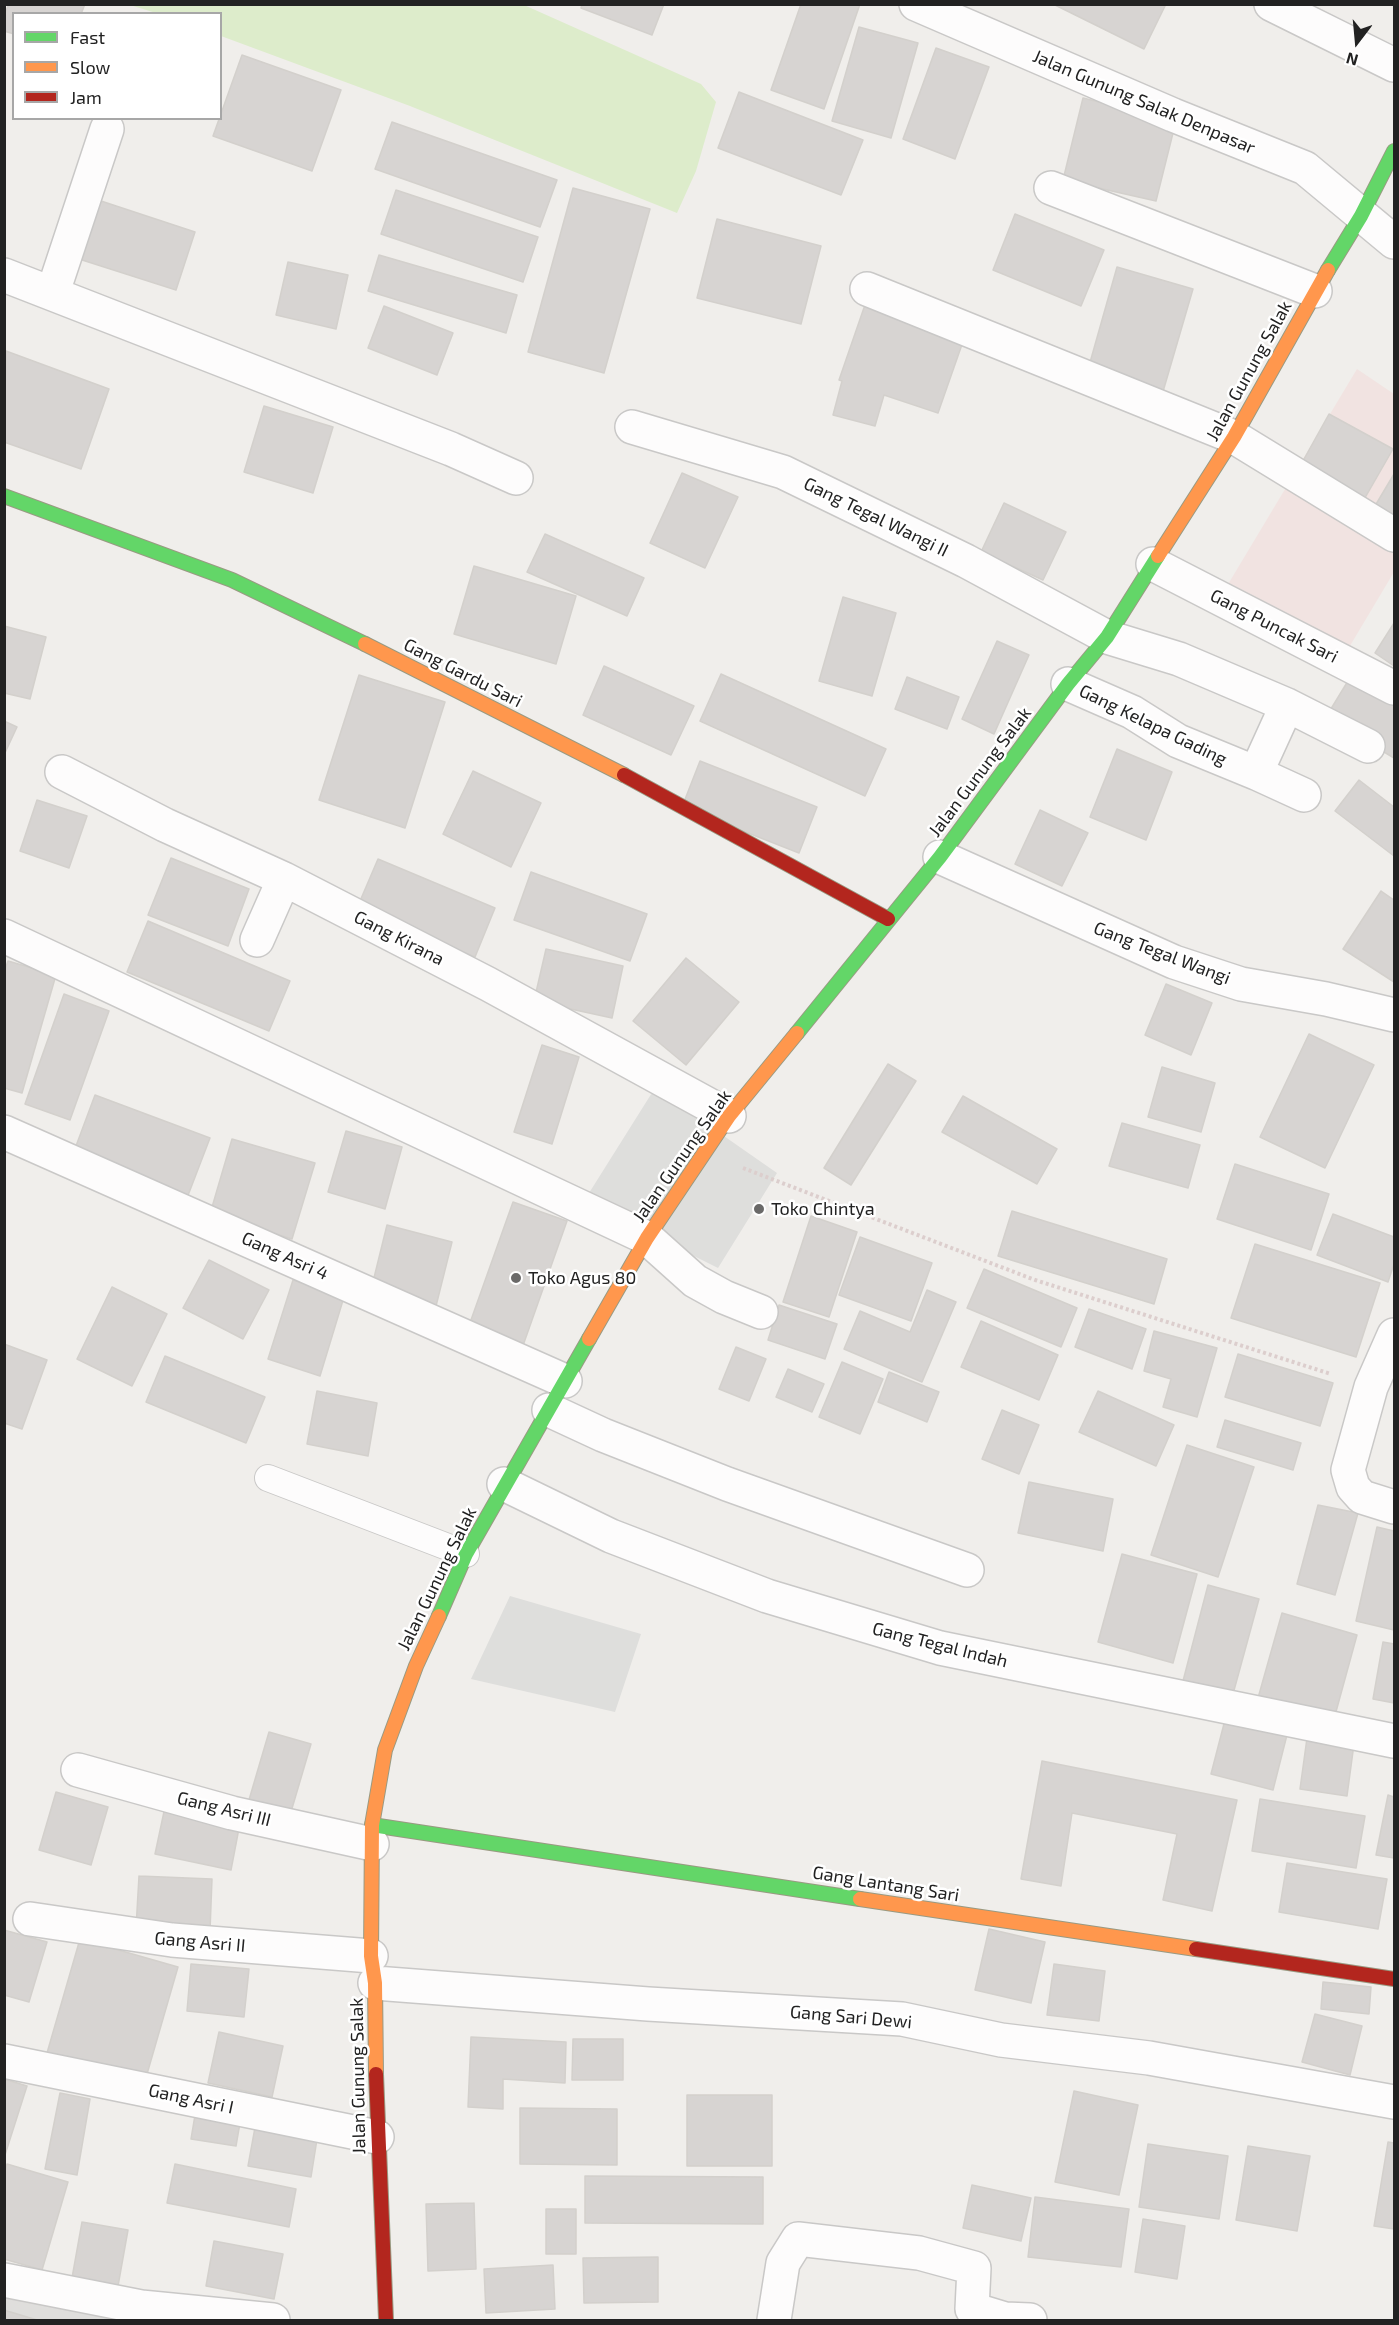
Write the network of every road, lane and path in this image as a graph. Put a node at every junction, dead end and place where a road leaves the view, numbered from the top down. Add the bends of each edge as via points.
1 (916, 4) edge
2 (1271, 4) edge
3 (1395, 66) edge
4 (107, 129) dead end
5 (1395, 151) edge
6 (1051, 188) dead end
7 (1360, 216) junction
8 (1395, 242) edge
9 (4, 276) edge
10 (867, 289) dead end
11 (1315, 291) junction
12 (53, 292) junction
13 (632, 427) dead end
14 (1234, 437) junction
15 (516, 478) dead end
16 (4, 496) edge
17 (1395, 535) edge
18 (1153, 564) junction
19 (1107, 637) junction
20 (1068, 684) junction
21 (1395, 688) edge
22 (1287, 705) junction
23 (1368, 746) dead end
24 (62, 772) dead end
25 (1256, 772) junction
26 (1304, 795) dead end
27 (940, 857) junction
28 (284, 879) junction
29 (888, 919) junction
30 (4, 936) edge
31 (257, 940) dead end
32 (1395, 1015) edge
33 (729, 1116) junction
34 (4, 1132) edge
35 (704, 1153) junction
36 (647, 1238) junction
37 (761, 1312) dead end
38 (1395, 1335) edge
39 (565, 1381) junction
40 (1371, 1387) junction
41 (549, 1410) junction
42 (268, 1478) dead end
43 (504, 1484) junction
44 (1395, 1507) edge
45 (466, 1554) junction
46 (967, 1570) dead end
47 (1395, 1741) edge
48 (78, 1770) dead end
49 (372, 1834) junction
50 (30, 1919) dead end
51 (373, 1970) junction
52 (1395, 1979) edge
53 (4, 2061) edge
54 (1395, 2102) edge
55 (377, 2137) junction
56 (4, 2280) edge
57 (273, 2320) edge
58 (386, 2320) edge
59 (774, 2320) edge
60 (1030, 2320) edge

1 - 7 street, Jalan Gunung Salak Denpasar via 1305,168
2 - 3 street
4 - 12 street
5 - 7 main road, Jalan Gunung Salak
6 - 11 street
7 - 8 street, Jalan Gunung Salak Denpasar
7 - 11 main road, Jalan Gunung Salak
9 - 12 street
10 - 14 street
11 - 14 main road, Jalan Gunung Salak
12 - 15 street
13 - 19 street, Gang Tegal Wangi II via 783,472 966,561
14 - 17 street
14 - 18 main road, Jalan Gunung Salak
16 - 29 main road, Gang Gardu Sari via 232,580 313,618 611,768
18 - 19 main road, Jalan Gunung Salak
18 - 21 street, Gang Puncak Sari
19 - 20 main road, Jalan Gunung Salak
19 - 22 street, Gang Tegal Wangi II via 1179,659
20 - 25 street, Gang Kelapa Gading via 1132,712 1178,741
20 - 27 main road, Jalan Gunung Salak
22 - 23 street, Gang Tegal Wangi II
22 - 25 street
24 - 28 street, Gang Kirana via 165,825
25 - 26 street, Gang Kelapa Gading
27 - 29 main road, Jalan Gunung Salak
27 - 32 street, Gang Tegal Wangi via 1174,962 1241,984
28 - 31 street
28 - 33 street, Gang Kirana via 488,984
29 - 33 main road, Jalan Gunung Salak
30 - 36 street
33 - 35 main road, Jalan Gunung Salak
34 - 39 street, Gang Asri 4
35 - 36 main road, Jalan Gunung Salak
35 - 40 path via 1035,1280
36 - 37 street via 694,1281
36 - 39 main road, Jalan Gunung Salak
38 - 40 street
39 - 41 main road, Jalan Gunung Salak
40 - 44 street via 1348,1470 1353,1487 1362,1497
41 - 43 main road, Jalan Gunung Salak
41 - 46 street via 717,1480
42 - 45 lane
43 - 45 main road, Jalan Gunung Salak
43 - 47 street, Gang Tegal Indah via 611,1536 734,1583 940,1648
45 - 49 main road, Jalan Gunung Salak via 416,1666 385,1750
48 - 49 street, Gang Asri III via 232,1813
49 - 51 main road, Jalan Gunung Salak
49 - 52 main road, Gang Lantang Sari
50 - 51 street, Gang Asri II
51 - 54 street, Gang Sari Dewi via 648,2004 902,2019 1001,2040 1149,2058
51 - 55 main road, Jalan Gunung Salak
53 - 55 street, Gang Asri I
55 - 58 main road, Jalan Gunung Salak
56 - 57 street via 141,2307
59 - 60 street via 783,2263 798,2239 920,2253 974,2268 972,2309 1005,2319

